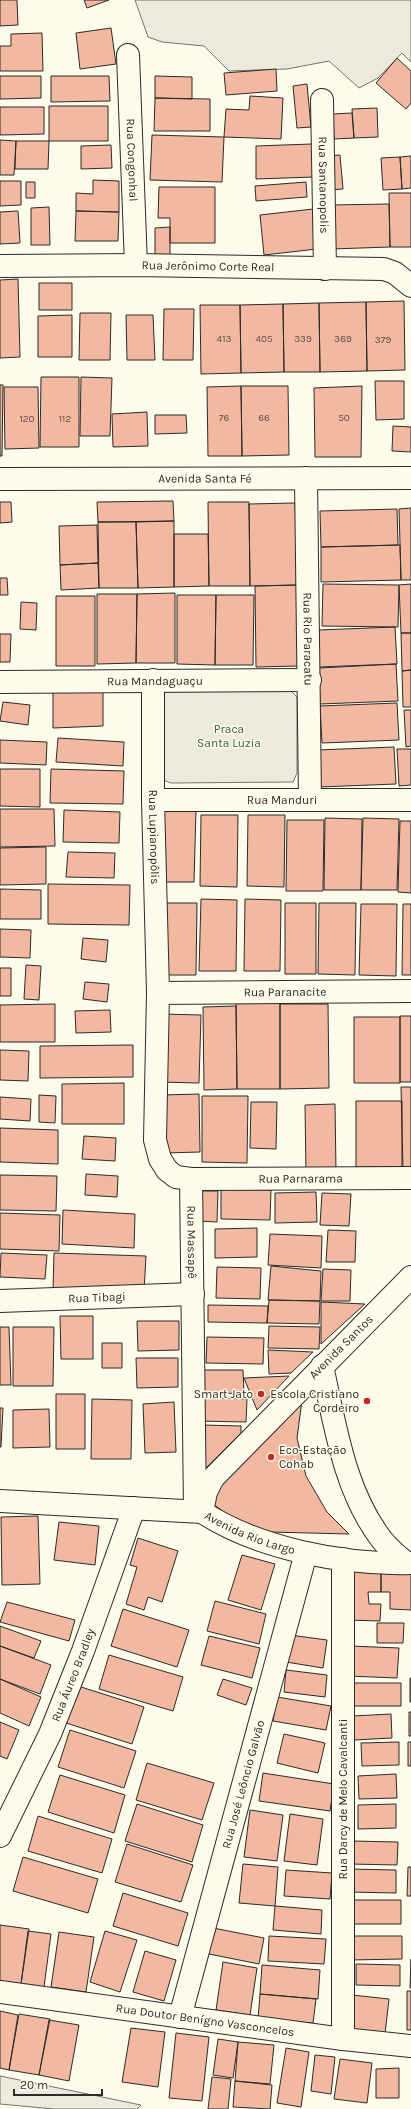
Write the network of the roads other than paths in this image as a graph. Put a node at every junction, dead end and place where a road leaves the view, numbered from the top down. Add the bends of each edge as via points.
1 (128, 55) dead end
2 (322, 100) dead end
3 (136, 265) junction
4 (0, 266) edge
5 (326, 269) junction
6 (411, 286) edge
7 (306, 478) junction
8 (411, 478) edge
9 (0, 479) edge
10 (153, 680) junction
11 (310, 680) junction
12 (0, 682) edge
13 (153, 800) junction
14 (310, 800) junction
15 (411, 800) edge
16 (411, 991) edge
17 (158, 993) junction
18 (411, 1178) edge
19 (191, 1179) junction
20 (411, 1277) edge
21 (193, 1294) junction
22 (0, 1301) edge
23 (322, 1366) junction
24 (0, 1501) edge
25 (134, 1508) junction
26 (198, 1512) junction
27 (306, 1553) junction
28 (343, 1559) junction
29 (409, 1563) edge
30 (0, 1836) edge
31 (0, 1992) edge
32 (180, 2017) junction
33 (343, 2039) junction
34 (411, 2046) edge

1 - 3 street, Rua Congonhal
2 - 5 street, Rua Santanopolis
3 - 4 street, Rua Jerônimo Corte Real
3 - 5 street, Rua Jerônimo Corte Real
5 - 6 street, Rua Jerônimo Corte Real via 384,269 395,273
7 - 8 street, Avenida Santa Fé
7 - 9 street, Avenida Santa Fé
7 - 11 street, Rua Rio Paracatu
10 - 11 street, Rua Mandaguaçu
10 - 12 street, Rua Mandaguaçu
10 - 13 street, Rua Lupianopôlis
11 - 14 street, Rua Rio Paracatu
13 - 14 street, Rua Manduri
13 - 17 street, Rua Lupianopôlis
14 - 15 street, Rua Manduri
16 - 17 street, Rua Paranacite
17 - 19 street via 155,1140 166,1170 176,1176
18 - 19 street, Rua Parnarama
19 - 21 street, Rua Massapê
20 - 23 street, Avenida Santos
21 - 22 street, Rua Tibagi
21 - 26 street, Rua Massapê
23 - 26 street, Avenida Santos via 213,1478
23 - 29 street, Avenida Rio Largo via 347,1472 383,1541
24 - 25 street, Avenida Rio Largo
25 - 26 street, Avenida Rio Largo
25 - 30 street, Rua Áureo Bradley via 86,1644 50,1734
26 - 27 street, Avenida Rio Largo via 239,1532
27 - 28 street, Avenida Rio Largo
27 - 32 street, Rua José Leôncio Galvão
28 - 29 street, Avenida Rio Largo
28 - 33 street, Rua Darcy de Melo Cavalcanti
31 - 32 street, Rua Doutor Benígno Vasconcelos
32 - 33 street, Rua Doutor Benígno Vasconcelos
33 - 34 street, Rua Doutor Benígno Vasconcelos

